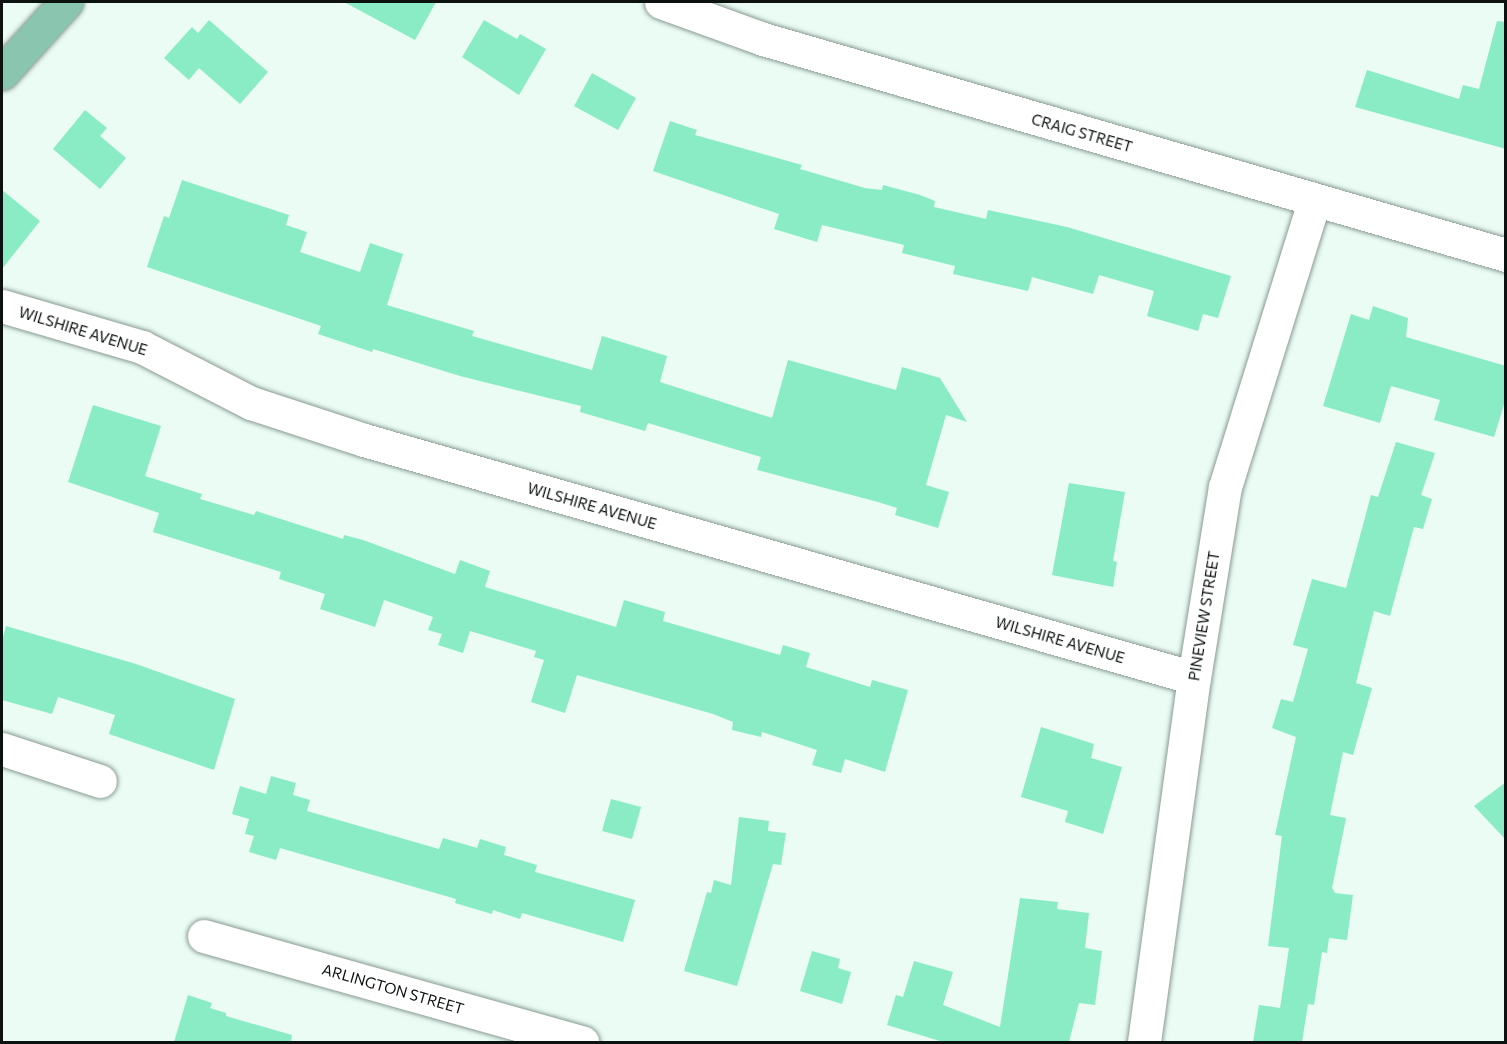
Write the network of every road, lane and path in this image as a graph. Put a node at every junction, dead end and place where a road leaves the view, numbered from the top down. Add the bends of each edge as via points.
1 (66, 2) edge
2 (661, 2) edge
3 (2, 73) edge
4 (1314, 201) junction
5 (1506, 255) edge
6 (2, 306) edge
7 (1194, 678) junction
8 (2, 749) edge
9 (99, 781) dead end
10 (204, 936) dead end
11 (582, 1042) edge
12 (1144, 1042) edge

1 - 3 main road
2 - 4 street, CRAIG STREET via 763,39
4 - 5 street, CRAIG STREET
4 - 7 street, PINEVIEW STREET via 1225,487
6 - 7 street, WILSHIRE AVENUE via 142,347 251,403 364,440
7 - 12 street, PINEVIEW STREET
8 - 9 street
10 - 11 street, ARLINGTON STREET

